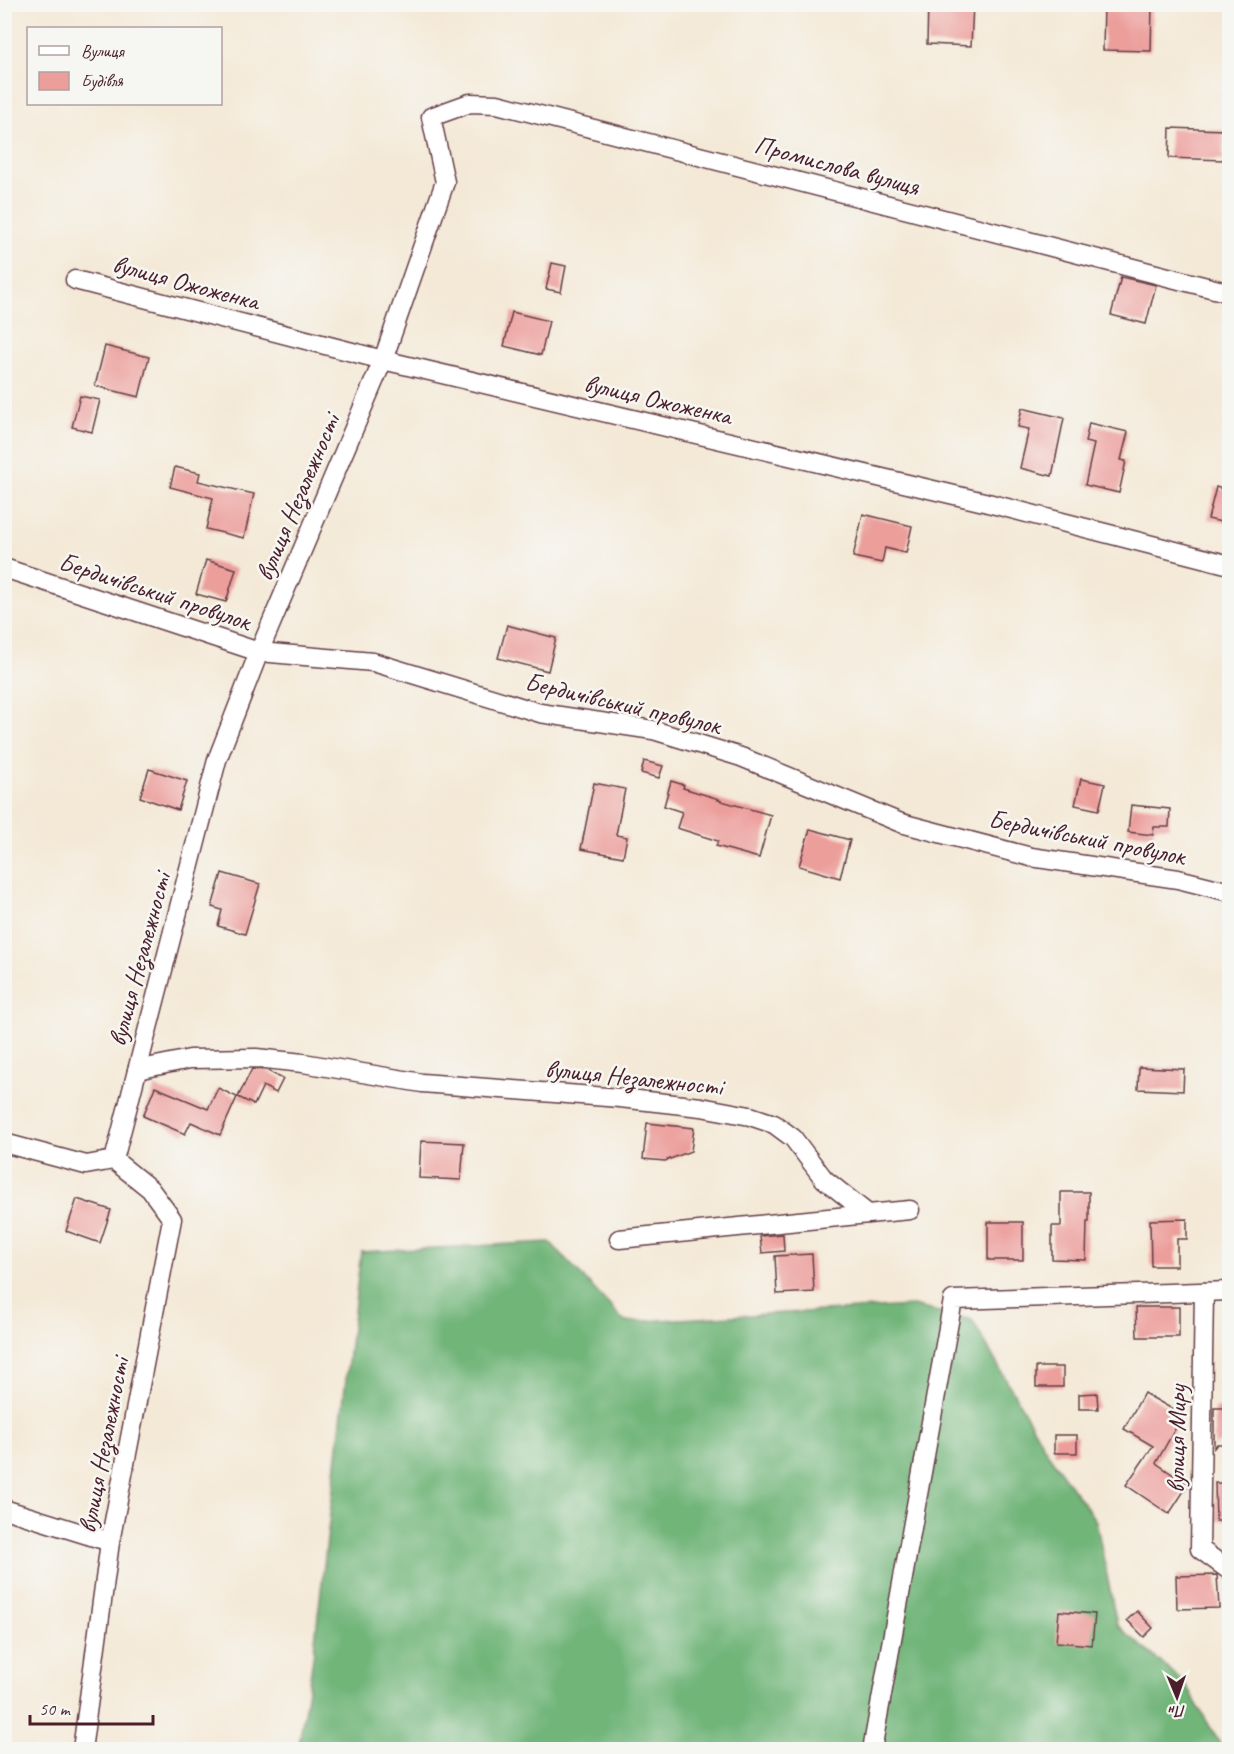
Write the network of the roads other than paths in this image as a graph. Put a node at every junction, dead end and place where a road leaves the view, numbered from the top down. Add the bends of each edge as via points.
1 (432, 117) joint
2 (75, 280) dead end
3 (1230, 293) edge
4 (383, 360) junction
5 (1230, 565) edge
6 (4, 568) edge
7 (259, 652) junction
8 (1230, 892) edge
9 (136, 1070) junction
10 (4, 1143) edge
11 (114, 1160) junction
12 (910, 1210) dead end
13 (868, 1214) junction
14 (619, 1239) dead end
15 (1204, 1292) junction
16 (1230, 1292) edge
17 (4, 1509) edge
18 (110, 1542) junction
19 (1230, 1571) edge
20 (82, 1749) edge
21 (872, 1749) edge

1 - 3 street, Промислова вулиця via 470,103 497,104
1 - 4 street, вулиця Незалежності via 444,182
2 - 4 street, вулиця Ожоженка
4 - 5 street, вулиця Ожоженка via 984,502
4 - 7 street, вулиця Незалежності
6 - 7 street, Бердичівський провулок
7 - 8 street, Бердичівський провулок via 373,662 540,713 653,730 741,757 901,823 1031,857 1178,879
7 - 9 street, вулиця Незалежності via 217,760
9 - 11 street, вулиця Незалежності
9 - 13 street, вулиця Незалежності via 190,1059 256,1058 422,1083 620,1098 750,1116 774,1124 793,1138 824,1179
10 - 11 street via 86,1165
11 - 18 street, вулиця Незалежності via 150,1190 172,1219
12 - 13 street
13 - 14 street
15 - 16 street
15 - 19 street, вулиця Миру via 1200,1549
15 - 21 street via 953,1300
17 - 18 street
18 - 20 street, вулиця Незалежності

